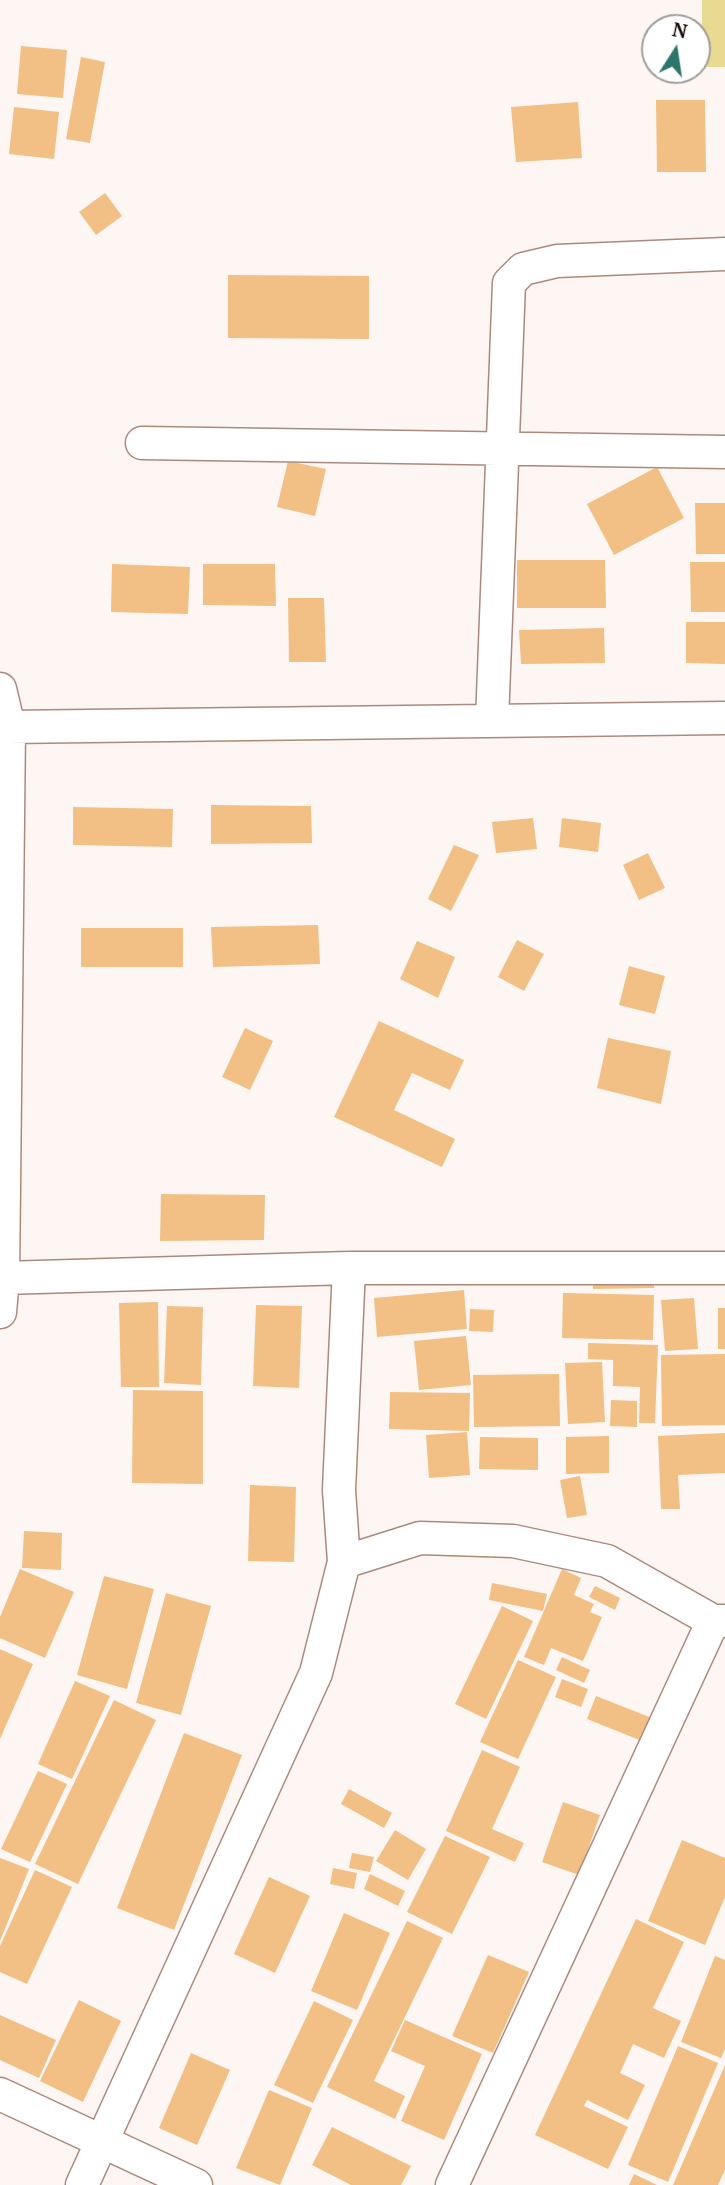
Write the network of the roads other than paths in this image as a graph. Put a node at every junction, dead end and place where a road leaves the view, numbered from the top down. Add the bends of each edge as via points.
1 (725, 254) edge
2 (142, 443) dead end
3 (501, 449) junction
4 (725, 452) edge
5 (0, 689) edge
6 (725, 718) edge
7 (492, 721) junction
8 (9, 727) junction
9 (349, 1268) junction
10 (725, 1268) edge
11 (3, 1278) junction
12 (0, 1311) edge
13 (344, 1562) junction
14 (719, 1621) edge
15 (0, 2094) edge
16 (102, 2141) junction
17 (82, 2185) edge
18 (196, 2185) edge
19 (452, 2185) edge

1 - 3 street via 557,261 523,268 509,283
2 - 3 street
3 - 4 street
3 - 7 street
5 - 8 street
6 - 7 street
7 - 8 street
8 - 11 street
9 - 10 street
9 - 11 street
9 - 13 street via 339,1490
11 - 12 street
13 - 14 street via 420,1538 513,1541 607,1561
13 - 16 street via 316,1673
14 - 19 street
15 - 16 street
16 - 17 street
16 - 18 street

